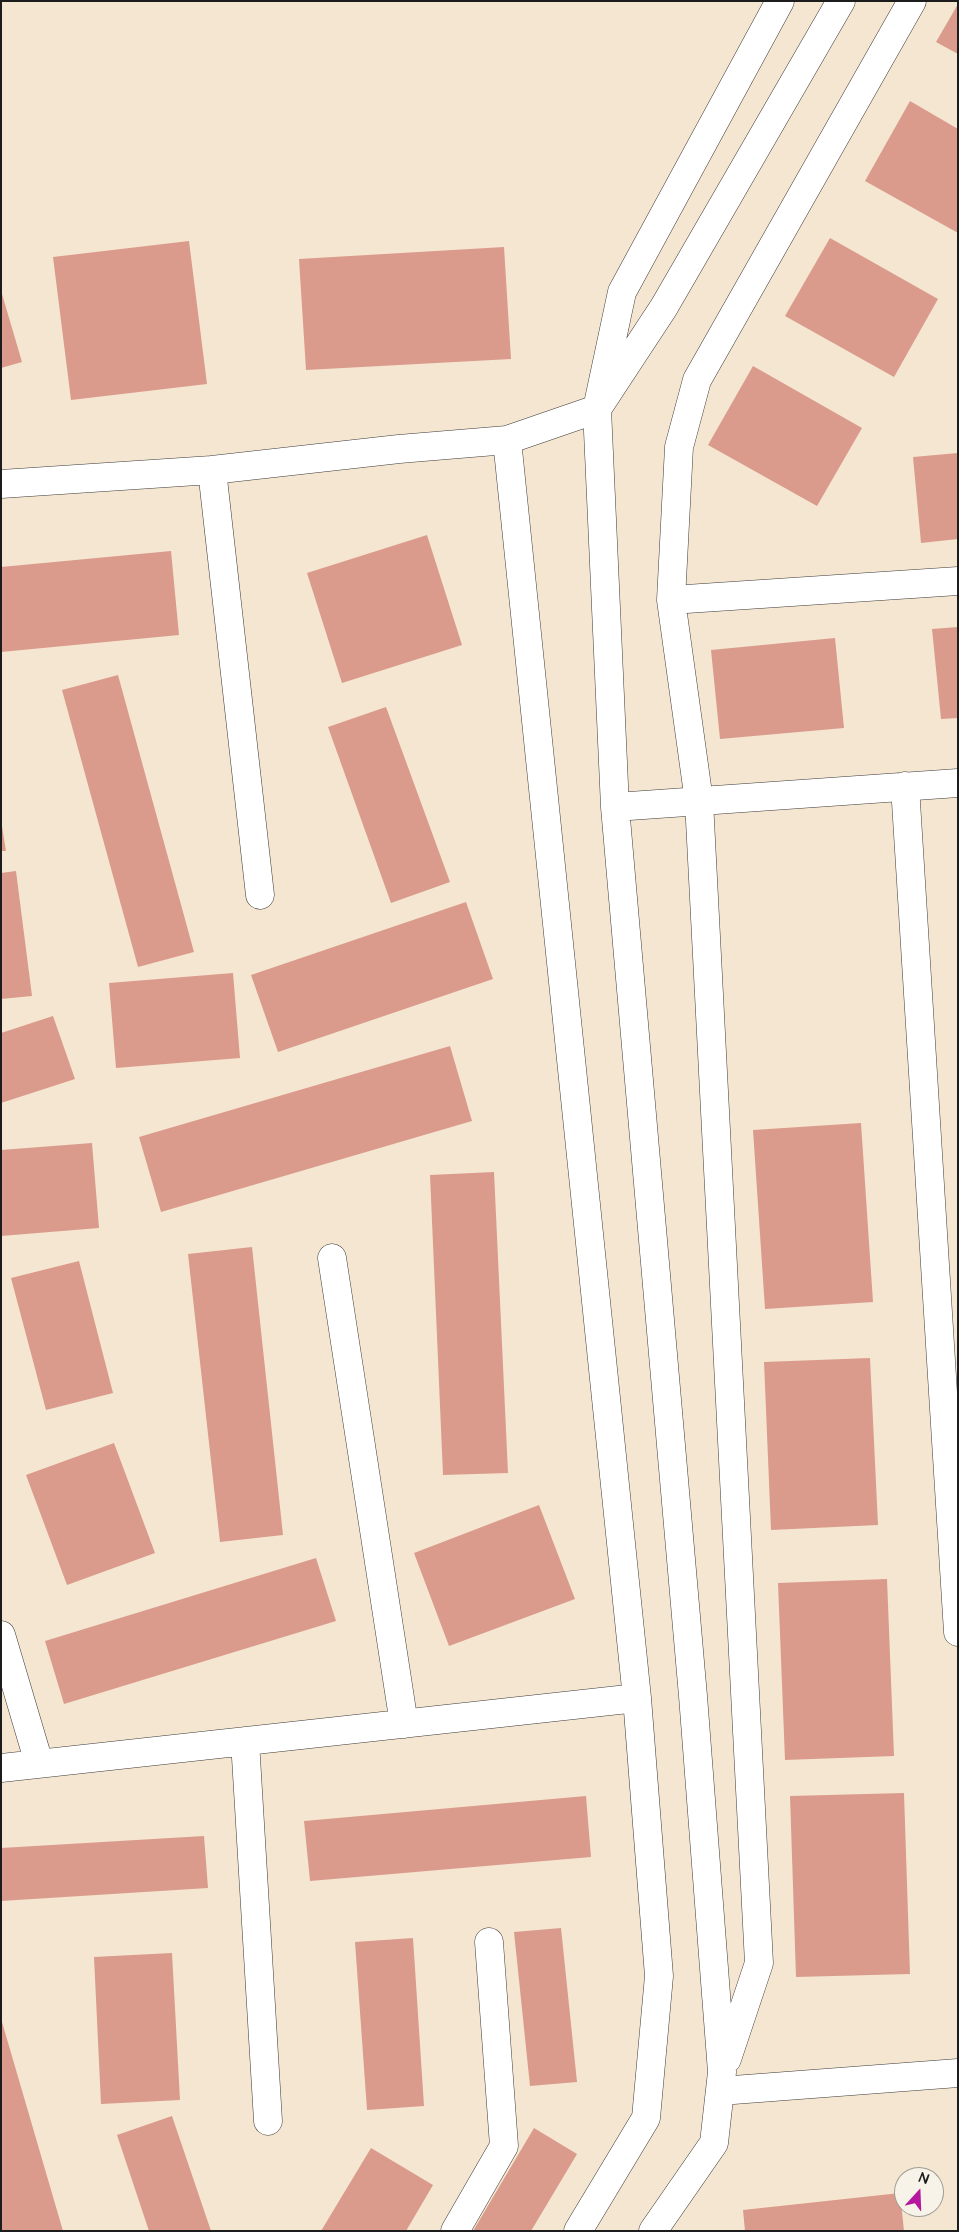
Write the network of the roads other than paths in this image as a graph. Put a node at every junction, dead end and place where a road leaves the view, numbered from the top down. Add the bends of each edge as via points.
1 (780, 1) edge
2 (841, 1) edge
3 (912, 1) edge
4 (597, 409) junction
5 (507, 440) junction
6 (212, 470) junction
7 (1, 484) edge
8 (958, 581) edge
9 (671, 600) junction
10 (958, 783) edge
11 (905, 786) junction
12 (699, 801) junction
13 (615, 807) junction
14 (260, 895) dead end
15 (332, 1258) dead end
16 (952, 1444) edge
17 (958, 1632) edge
18 (1, 1635) edge
19 (637, 1698) junction
20 (404, 1724) junction
21 (245, 1741) junction
22 (39, 1763) junction
23 (1, 1768) edge
24 (489, 1942) dead end
25 (958, 2073) edge
26 (721, 2082) junction
27 (268, 2121) dead end
28 (455, 2231) edge
29 (578, 2231) edge
30 (653, 2231) edge

1 - 4 street via 622,292
2 - 4 street via 664,307
3 - 9 street via 697,380 679,447
4 - 5 street
4 - 13 street
5 - 6 street
5 - 19 street
6 - 7 street
6 - 14 street
8 - 9 street
9 - 12 street
10 - 11 street
11 - 12 street
11 - 16 street
12 - 13 street
12 - 26 street via 759,1962
13 - 26 street via 693,1696
15 - 20 street
16 - 17 street
18 - 22 street
19 - 20 street
19 - 29 street via 659,1976 646,2118
20 - 21 street
21 - 22 street
21 - 27 street
22 - 23 street
24 - 28 street via 504,2146
25 - 26 street
26 - 30 street via 714,2143

